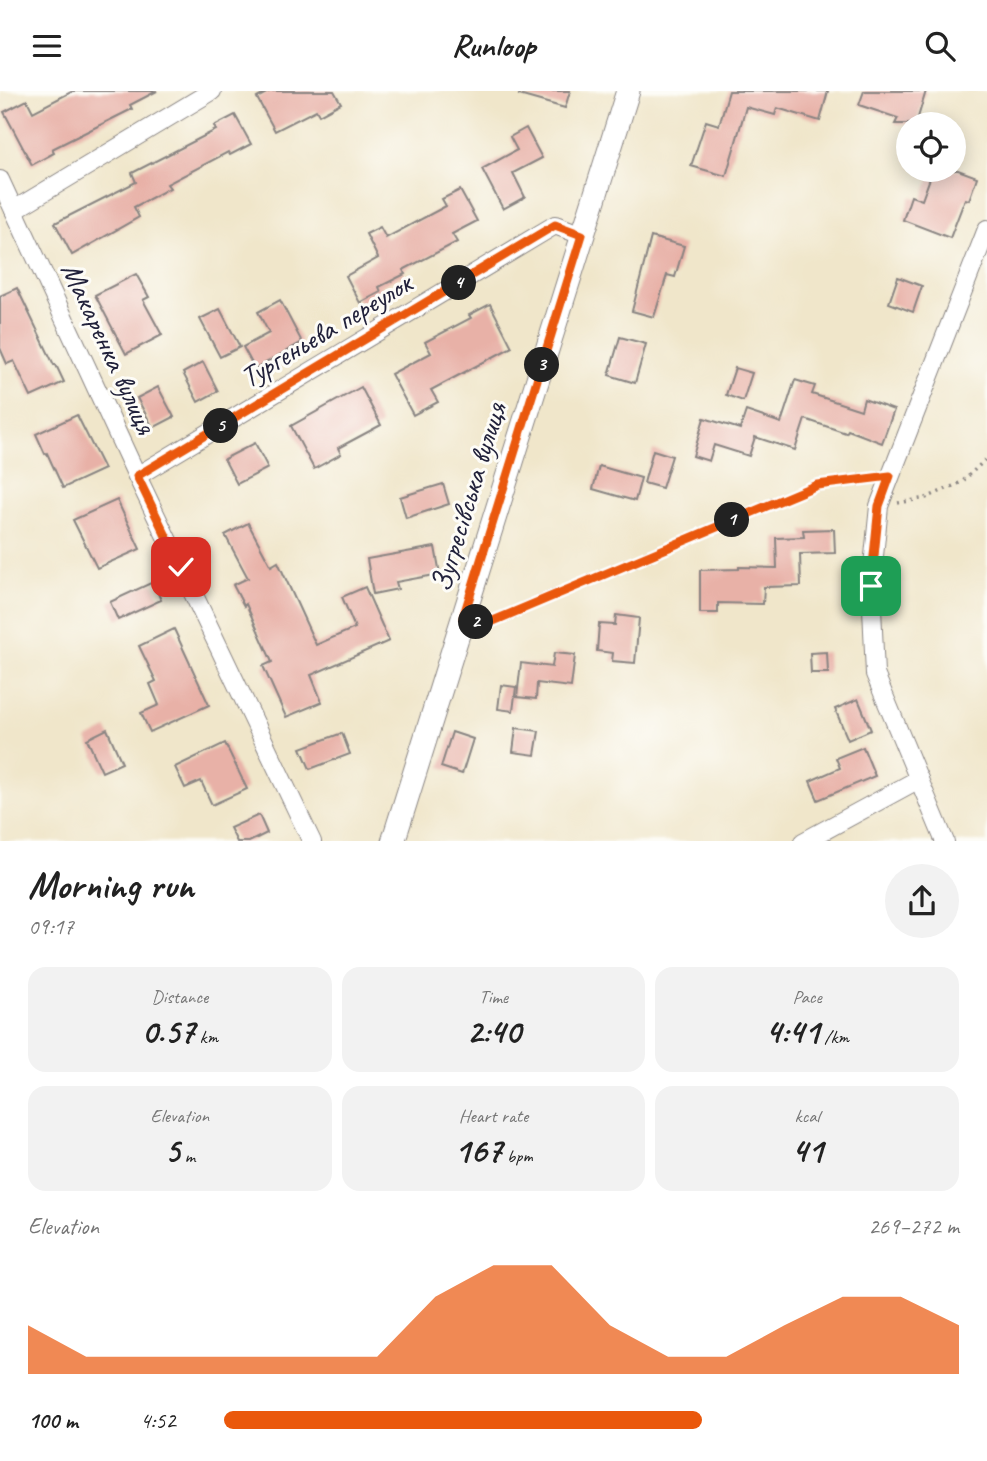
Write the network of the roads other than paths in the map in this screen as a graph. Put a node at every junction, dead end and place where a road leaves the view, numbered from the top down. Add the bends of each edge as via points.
1 (212, 91) edge
2 (628, 91) edge
3 (0, 180) edge
4 (14, 210) junction
5 (987, 229) edge
6 (582, 235) junction
7 (137, 476) junction
8 (890, 476) junction
9 (463, 618) junction
10 (919, 779) junction
11 (312, 841) edge
12 (393, 841) edge
13 (805, 841) edge
14 (945, 841) edge

1 - 4 street
2 - 6 street, Зугресівська вулиця
3 - 4 street, Макаренка вулиця
4 - 7 street, Макаренка вулиця
5 - 8 street
6 - 7 street, Тургеньева переулок via 555,225
6 - 9 street, Зугресівська вулиця
7 - 11 street, Макаренка вулиця
8 - 9 lane via 817,485 486,624
8 - 10 street via 879,506 871,586 875,674
9 - 12 street, Зугресівська вулиця
10 - 13 street
10 - 14 street

